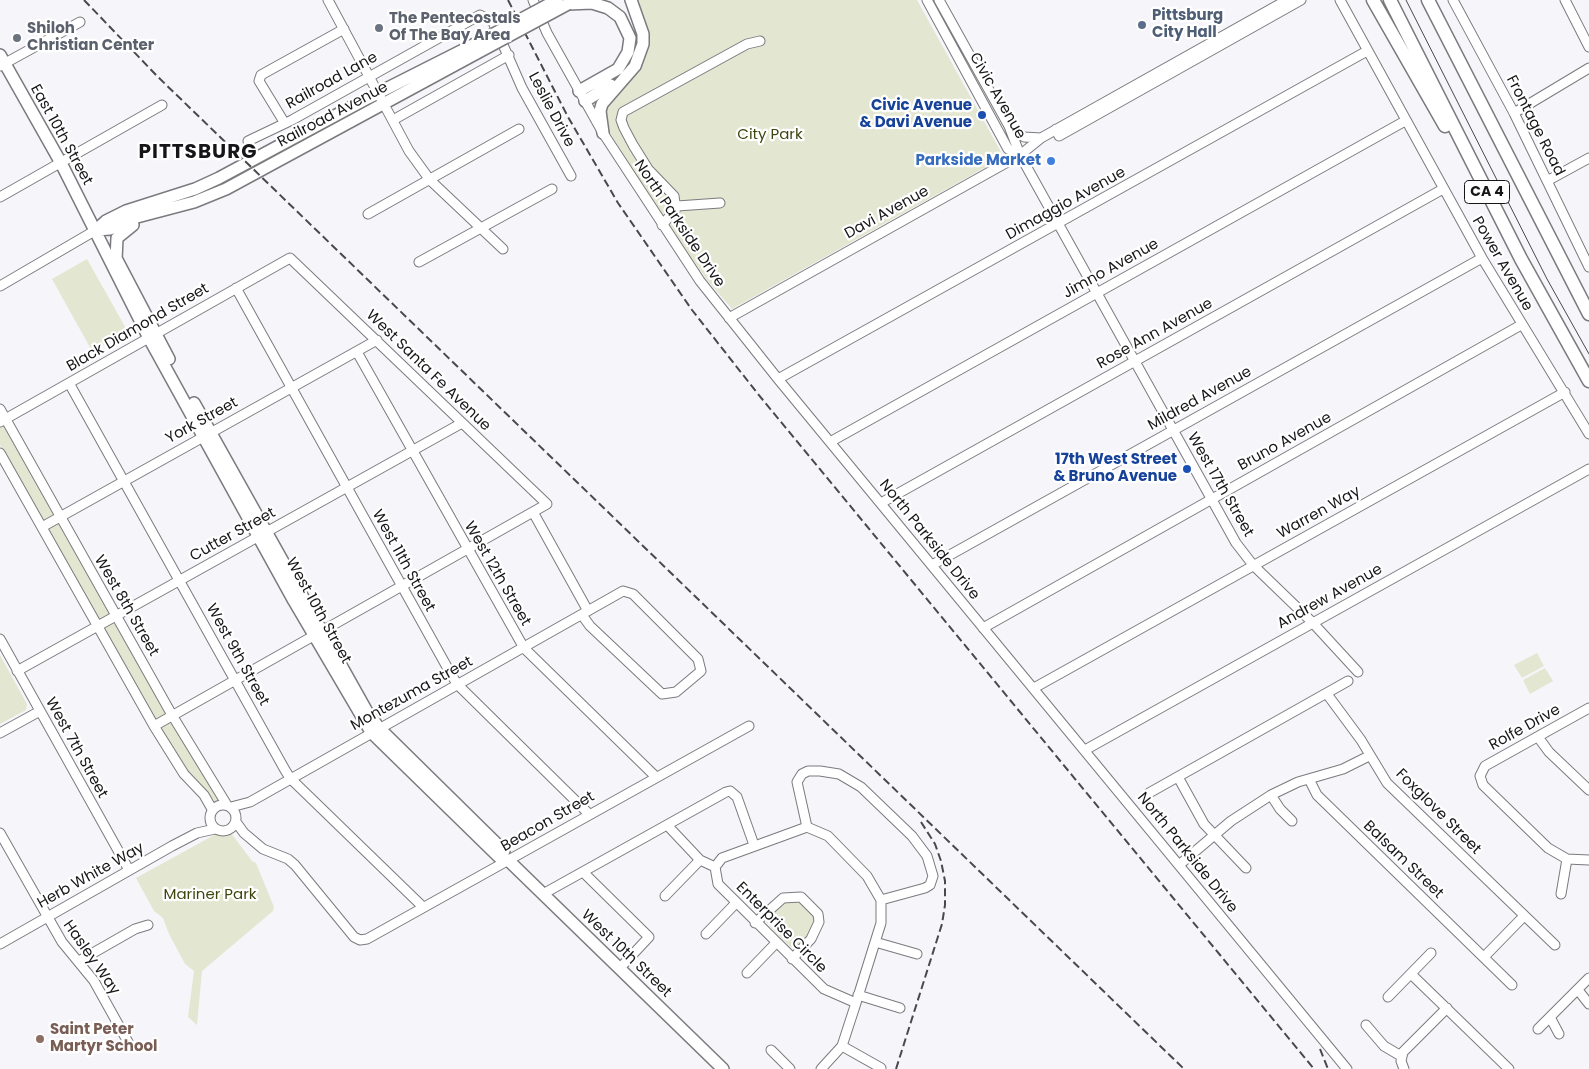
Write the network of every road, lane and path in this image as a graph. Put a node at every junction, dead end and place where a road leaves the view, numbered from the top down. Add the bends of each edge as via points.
1 (328, 0) edge
2 (533, 0) edge
3 (557, 0) edge
4 (631, 0) edge
5 (927, 0) edge
6 (939, 0) edge
7 (1287, 0) edge
8 (1301, 0) edge
9 (1340, 0) edge
10 (1373, 0) edge
11 (1390, 0) edge
12 (1428, 0) edge
13 (1453, 0) edge
14 (1565, 0) edge
15 (571, 2) edge
16 (80, 22) dead end
17 (344, 29) junction
18 (760, 41) dead end
19 (1589, 47) edge
20 (475, 49) junction
21 (1367, 51) junction
22 (509, 55) junction
23 (2, 62) edge
24 (1589, 68) edge
25 (370, 76) junction
26 (621, 80) junction
27 (579, 91) junction
28 (379, 93) junction
29 (585, 101) junction
30 (385, 104) junction
31 (162, 105) dead end
32 (1514, 113) junction
33 (393, 120) junction
34 (1405, 121) junction
35 (284, 122) junction
36 (1009, 126) junction
37 (519, 129) dead end
38 (1056, 129) junction
39 (603, 133) junction
40 (1041, 138) junction
41 (248, 141) dead end
42 (1020, 155) junction
43 (1589, 158) edge
44 (61, 163) junction
45 (571, 176) dead end
46 (430, 180) junction
47 (1547, 181) junction
48 (552, 189) dead end
49 (1443, 189) junction
50 (0, 197) edge
51 (720, 204) dead end
52 (677, 206) junction
53 (153, 214) junction
54 (368, 214) dead end
55 (1058, 224) junction
56 (662, 225) junction
57 (482, 226) junction
58 (96, 230) junction
59 (504, 248) dead end
60 (1586, 255) edge
61 (290, 258) joint
62 (1482, 258) junction
63 (1521, 259) junction
64 (116, 260) junction
65 (419, 262) dead end
66 (1589, 267) edge
67 (0, 286) edge
68 (236, 288) junction
69 (1097, 293) junction
70 (1589, 314) edge
71 (729, 318) junction
72 (1521, 325) junction
73 (152, 336) junction
74 (376, 340) junction
75 (357, 352) junction
76 (1134, 361) junction
77 (778, 380) junction
78 (1589, 381) edge
79 (69, 383) junction
80 (290, 388) junction
81 (1565, 392) junction
82 (0, 409) edge
83 (3, 420) edge
84 (462, 423) junction
85 (1173, 431) junction
86 (207, 434) junction
87 (1589, 434) edge
88 (830, 442) junction
89 (413, 451) junction
90 (0, 453) edge
91 (1589, 470) edge
92 (124, 481) junction
93 (346, 487) junction
94 (1210, 500) junction
95 (881, 503) junction
96 (533, 512) junction
97 (60, 517) junction
98 (42, 526) junction
99 (262, 535) junction
100 (467, 549) junction
101 (1254, 565) junction
102 (932, 566) junction
103 (179, 580) junction
104 (402, 586) junction
105 (585, 613) junction
106 (116, 615) junction
107 (1312, 622) junction
108 (97, 626) junction
109 (983, 628) junction
110 (318, 634) junction
111 (0, 639) edge
112 (524, 648) junction
113 (17, 671) junction
114 (1358, 672) dead end
115 (234, 679) junction
116 (1348, 681) dead end
117 (458, 685) junction
118 (1034, 688) junction
119 (1327, 694) junction
120 (1589, 708) edge
121 (40, 711) junction
122 (172, 715) junction
123 (154, 726) junction
124 (749, 726) dead end
125 (375, 730) junction
126 (0, 733) edge
127 (1538, 737) junction
128 (1085, 750) junction
129 (1370, 756) junction
130 (656, 777) junction
131 (1178, 777) junction
132 (290, 778) junction
133 (1309, 779) junction
134 (1589, 790) edge
135 (1149, 793) dead end
136 (1271, 795) junction
137 (250, 802) junction
138 (229, 806) junction
139 (212, 809) junction
140 (589, 814) junction
141 (210, 819) junction
142 (236, 819) junction
143 (1292, 821) dead end
144 (666, 825) junction
145 (806, 827) junction
146 (215, 829) junction
147 (228, 830) junction
148 (0, 832) edge
149 (244, 833) junction
150 (197, 834) junction
151 (1214, 837) junction
152 (754, 845) junction
153 (1566, 859) junction
154 (508, 860) junction
155 (700, 860) junction
156 (1589, 860) edge
157 (1179, 865) junction
158 (715, 867) junction
159 (1246, 868) dead end
160 (129, 870) junction
161 (583, 872) junction
162 (543, 894) junction
163 (1561, 894) dead end
164 (665, 896) dead end
165 (881, 900) junction
166 (736, 903) junction
167 (423, 907) junction
168 (46, 916) junction
169 (1524, 916) junction
170 (755, 923) junction
171 (148, 925) dead end
172 (706, 934) dead end
173 (875, 942) junction
174 (776, 943) junction
175 (0, 944) edge
176 (1555, 945) dead end
177 (1431, 953) dead end
178 (917, 954) dead end
179 (1484, 958) junction
180 (792, 959) junction
181 (79, 961) junction
182 (620, 968) junction
183 (747, 973) dead end
184 (1411, 974) junction
185 (1589, 978) edge
186 (1512, 985) dead end
187 (1578, 990) junction
188 (1388, 997) dead end
189 (857, 999) junction
190 (1589, 1004) edge
191 (900, 1008) dead end
192 (1447, 1008) junction
193 (1550, 1017) junction
194 (1366, 1025) dead end
195 (1538, 1029) dead end
196 (1559, 1034) dead end
197 (128, 1042) dead end
198 (842, 1046) junction
199 (771, 1050) dead end
200 (1401, 1056) junction
201 (882, 1068) edge
202 (723, 1069) edge
203 (790, 1069) edge
204 (821, 1069) edge
205 (1347, 1069) edge
206 (1404, 1069) edge
207 (1509, 1069) edge

1 - 17 street
2 - 27 street, North Parkside Drive
3 - 20 main road, Railroad Avenue, bridge
4 - 26 main road via 643,34 643,44 634,66
5 - 42 street, Civic Avenue via 1008,149
6 - 36 street, Civic Avenue
7 - 38 street, Davi Avenue
8 - 38 street, Davi Avenue via 1059,136
9 - 21 street, Power Avenue
10 - 63 highway
11 - 63 highway, CA 4
12 - 70 highway, CA 4
13 - 32 street, Frontage Road
14 - 19 street
15 - 20 main road, Railroad Avenue, bridge
15 - 27 main road via 608,8 620,17 630,38 628,52 618,69
16 - 23 street
17 - 25 street
17 - 35 street, Railroad Lane via 261,75 259,81
18 - 52 street via 747,44 623,112 621,120 632,145 648,169 674,196
20 - 28 main road, Railroad Avenue
20 - 30 main road, Railroad Avenue
21 - 34 street, Power Avenue
21 - 55 street, Dimaggio Avenue
22 - 25 street, Railroad Lane via 493,22 480,16
22 - 33 street
22 - 45 street, Leslie Drive via 538,121
23 - 44 main road, East 10th Street
24 - 32 street
25 - 28 street
25 - 35 street, Railroad Lane
26 - 29 main road
26 - 39 main road via 602,104
27 - 29 street, North Parkside Drive
28 - 30 street
28 - 58 main road, Railroad Avenue via 211,182 126,211
29 - 39 street, North Parkside Drive
30 - 33 street
30 - 53 main road, Railroad Avenue via 226,188
31 - 44 street
32 - 47 street, Frontage Road
33 - 46 street via 409,151
34 - 49 street, Power Avenue
34 - 69 street, Jimno Avenue
35 - 41 street, Railroad Lane
36 - 40 street via 1024,137
36 - 42 street, Civic Avenue
37 - 46 street
38 - 40 street, Davi Avenue
39 - 56 street, North Parkside Drive
40 - 42 street, Davi Avenue
42 - 55 street, West 17th Street
42 - 71 street, Davi Avenue
43 - 47 street
44 - 50 street
44 - 58 main road, East 10th Street
46 - 54 street
46 - 57 street
47 - 60 street, Frontage Road
48 - 57 street
49 - 62 street, Power Avenue
49 - 76 street, Rose Ann Avenue
51 - 52 street
52 - 56 street
53 - 58 main road, Railroad Avenue via 110,229
53 - 64 main road via 127,228 118,238
55 - 69 street, West 17th Street
55 - 77 street, Dimaggio Avenue
56 - 71 street, North Parkside Drive
57 - 59 street
57 - 65 street
58 - 64 main road, East 10th Street
58 - 67 street, Railroad Avenue
58 - 73 main road, East 10th Street via 103,251
60 - 66 street, Frontage Road
61 - 68 street, Black Diamond Street
61 - 74 street, West Santa Fe Avenue
62 - 72 street, Power Avenue
62 - 85 street, Mildred Avenue
63 - 78 highway, CA 4
64 - 73 main road, East 10th Street
68 - 73 street, Black Diamond Street
68 - 80 street, West 11th Street
69 - 76 street, West 17th Street
69 - 88 street, Jimno Avenue
71 - 77 street, North Parkside Drive
72 - 81 street, Power Avenue
72 - 94 street, Bruno Avenue
73 - 79 street, Black Diamond Street
73 - 86 main road, West 10th Street
74 - 75 street, York Street
74 - 84 street, West Santa Fe Avenue
75 - 80 street, York Street
75 - 89 street, West 12th Street
76 - 85 street, West 17th Street
76 - 95 street, Rose Ann Avenue
77 - 88 street, North Parkside Drive
79 - 83 street, Black Diamond Street
79 - 92 street, West 9th Street
80 - 86 street, York Street
80 - 93 street, West 11th Street
81 - 87 street, Power Avenue
81 - 101 street, Warren Way
82 - 83 street, West 8th Street
83 - 97 street, West 8th Street
84 - 89 street, Cutter Street
84 - 96 street, West Santa Fe Avenue via 547,504
85 - 94 street, West 17th Street
85 - 102 street, Mildred Avenue
86 - 92 street, York Street
86 - 99 main road, West 10th Street
88 - 95 street, North Parkside Drive
89 - 93 street, Cutter Street
89 - 100 street, West 12th Street
90 - 98 street
91 - 107 street, Andrew Avenue
92 - 97 street, York Street
92 - 103 street, West 9th Street
93 - 99 street, Cutter Street
93 - 104 street, West 11th Street
94 - 101 street, West 17th Street via 1236,543
94 - 109 street, Bruno Avenue
95 - 102 street, North Parkside Drive
96 - 100 street
96 - 105 street
97 - 98 street, York Street
97 - 106 street, West 8th Street
98 - 108 street
99 - 103 street, Cutter Street
99 - 110 main road, West 10th Street
100 - 104 street
100 - 112 street, West 12th Street
101 - 107 street, West 17th Street
101 - 118 street, Warren Way
102 - 109 street, North Parkside Drive
103 - 106 street, Cutter Street
103 - 115 street, West 9th Street
104 - 110 street
104 - 117 street, West 11th Street
105 - 105 street, Montezuma Street via 590,626 662,694 676,692 701,671 698,659 628,592 619,593
105 - 112 street, Montezuma Street
106 - 108 street, Cutter Street
106 - 122 street, West 8th Street
107 - 114 street, West 17th Street
107 - 128 street, Andrew Avenue
108 - 113 street, Cutter Street
108 - 123 street
109 - 118 street, North Parkside Drive
110 - 115 street
110 - 125 main road, West 10th Street via 347,695
111 - 113 street, West 7th Street
112 - 117 street, Montezuma Street
112 - 130 street, West 12th Street
113 - 121 street, West 7th Street
115 - 122 street
115 - 132 street, West 9th Street
116 - 119 street
117 - 125 street, Montezuma Street
117 - 140 street, West 11th Street
118 - 128 street, North Parkside Drive
119 - 129 street, Foxglove Street
119 - 131 street
120 - 127 street, Rolfe Drive
121 - 126 street
121 - 160 street, West 7th Street
122 - 123 street
122 - 138 street, West 8th Street
123 - 139 street via 184,774
124 - 130 street, Beacon Street
125 - 132 street, Montezuma Street
125 - 154 main road, West 10th Street via 506,853
127 - 134 street
127 - 153 street, Rolfe Drive via 1485,766 1480,776 1483,784 1548,848
128 - 157 street, North Parkside Drive
129 - 133 street via 1343,769
129 - 169 street, Foxglove Street via 1387,783
130 - 140 street, Beacon Street
131 - 135 street
131 - 151 street
132 - 137 street, Montezuma Street
132 - 167 street, West 9th Street
133 - 136 street
133 - 179 street, Balsam Street via 1317,795
136 - 143 street
136 - 151 street via 1247,809
137 - 138 street, Montezuma Street
137 - 142 street, Montezuma Street
138 - 139 street via 220,805
138 - 142 street
139 - 141 street
140 - 154 street, Beacon Street
141 - 146 street
141 - 150 street, Herb White Way
142 - 147 street
142 - 149 street
144 - 152 street via 730,791 737,797
144 - 155 street
144 - 161 street
145 - 152 street
145 - 165 street via 828,836 867,876
145 - 165 street via 797,782 808,771 820,771 850,778 906,830 926,856 932,880 925,888
146 - 147 street
146 - 150 street, Herb White Way
147 - 149 street
148 - 168 street, Hasley Way
149 - 167 street, Beacon Street via 263,849 288,859 354,938 367,938
150 - 160 street, Herb White Way
151 - 157 street
151 - 159 street
152 - 158 street via 728,855
153 - 156 street
153 - 163 street
154 - 162 main road, West 10th Street
154 - 167 street, Beacon Street
155 - 158 street
155 - 164 street
157 - 205 street, North Parkside Drive
158 - 166 street, Enterprise Circle via 718,884
160 - 168 street, Herb White Way
161 - 162 street
161 - 182 street via 649,937
162 - 182 main road, West 10th Street
165 - 173 street via 881,922
166 - 170 street, Enterprise Circle
166 - 172 street
168 - 175 street, Herb White Way
168 - 181 street, Hasley Way
169 - 176 street, Foxglove Street
169 - 179 street
170 - 174 street, Enterprise Circle
170 - 180 street via 783,898 801,896 818,914 819,922 812,939
171 - 181 street
173 - 178 street
173 - 189 street
174 - 180 street, Enterprise Circle
174 - 183 street
177 - 184 street
179 - 186 street, Balsam Street
180 - 189 street, Enterprise Circle via 824,989
181 - 197 street, Hasley Way
182 - 202 main road, West 10th Street
184 - 188 street
184 - 192 street
185 - 187 street
187 - 190 street
187 - 193 street
189 - 191 street, Enterprise Circle
189 - 198 street
192 - 200 street
192 - 207 street
193 - 195 street
193 - 196 street
194 - 200 street via 1384,1046
198 - 201 street
198 - 204 street
199 - 203 street
200 - 206 street

